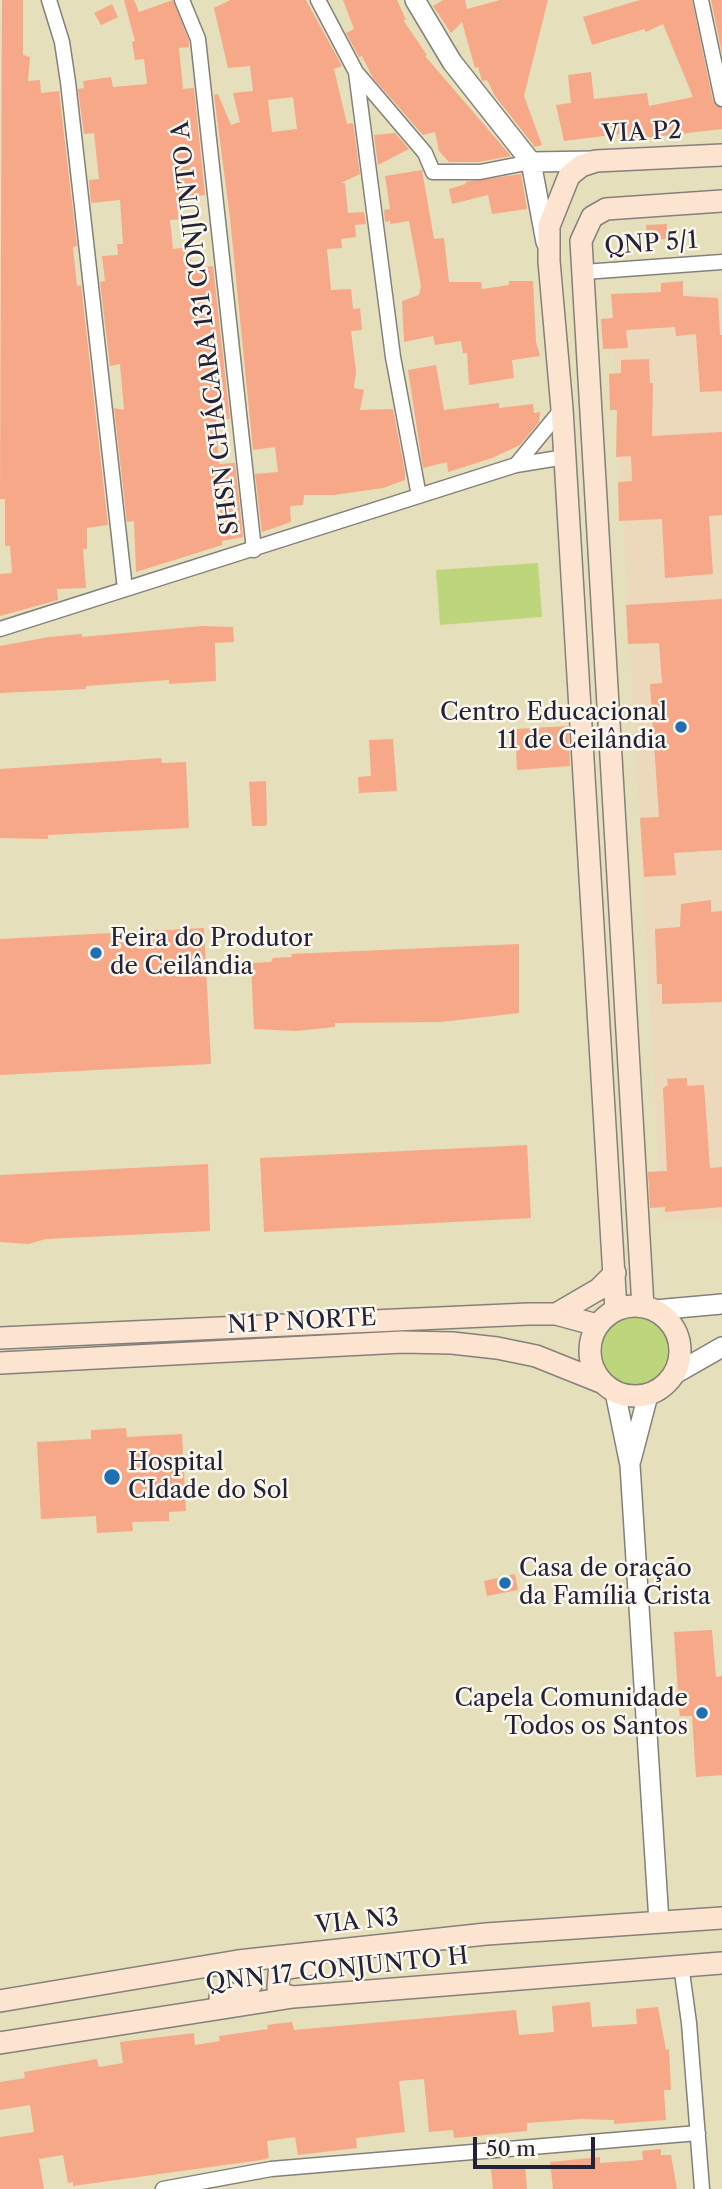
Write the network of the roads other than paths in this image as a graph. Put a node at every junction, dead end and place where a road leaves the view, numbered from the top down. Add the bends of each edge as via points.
1 (49, 0) edge
2 (182, 0) edge
3 (318, 0) edge
4 (415, 0) edge
5 (701, 0) edge
6 (356, 72) junction
7 (722, 99) edge
8 (722, 155) edge
9 (596, 161) junction
10 (531, 162) junction
11 (722, 201) edge
12 (549, 261) junction
13 (722, 262) edge
14 (583, 272) junction
15 (562, 409) junction
16 (565, 457) junction
17 (516, 465) junction
18 (419, 496) junction
19 (254, 550) junction
20 (125, 589) junction
21 (0, 629) edge
22 (615, 1273) junction
23 (722, 1304) edge
24 (649, 1308) junction
25 (616, 1310) junction
26 (556, 1314) junction
27 (597, 1325) junction
28 (0, 1338) edge
29 (722, 1347) edge
30 (0, 1363) edge
31 (673, 1375) junction
32 (608, 1387) junction
33 (648, 1395) junction
34 (630, 1465) junction
35 (722, 1918) edge
36 (659, 1922) junction
37 (486, 1934) junction
38 (238, 1961) junction
39 (722, 1963) edge
40 (681, 1965) junction
41 (293, 1997) junction
42 (0, 2001) edge
43 (1, 2043) edge
44 (698, 2133) junction
45 (163, 2189) edge
46 (702, 2189) edge

1 - 20 street via 68,82
2 - 19 street, SHSN CHÁCARA 131 CONJUNTO A via 198,39
3 - 6 street
4 - 10 street via 452,62
5 - 7 street
6 - 10 street via 425,153 433,172 480,172
6 - 18 street via 393,357
8 - 9 main road, VIA P2
9 - 10 street
9 - 12 main road, VIA P2 via 569,176 550,226
10 - 12 street
11 - 14 main road via 606,209 592,217 581,241
12 - 15 main road
13 - 14 street, QNP 5/1
14 - 24 main road
15 - 16 main road
15 - 17 street
16 - 17 street
16 - 22 main road
17 - 18 street
18 - 19 street
19 - 20 street
20 - 21 street
22 - 25 main road
22 - 26 main road via 599,1289
23 - 24 street
24 - 25 main road
24 - 31 main road via 667,1319 680,1346
25 - 27 main road
26 - 27 main road, N1 P NORTE
26 - 28 main road, N1 P NORTE
27 - 32 main road via 590,1354 593,1369
29 - 31 street
30 - 32 main road, N1 P NORTE via 452,1343 536,1356
31 - 33 main road
32 - 33 main road via 631,1396
32 - 34 street
33 - 34 street
34 - 36 street
35 - 36 main road, VIA N3
36 - 37 main road, VIA N3
37 - 38 main road, VIA N3
37 - 41 main road via 286,1968 276,1983 280,1992
38 - 42 main road, VIA N3
38 - 43 main road via 248,1966 252,1977 249,1988 239,1994 121,2010
39 - 40 main road
40 - 41 main road, QNN 17 CONJUNTO H
40 - 44 street
41 - 43 main road, QNN 17 CONJUNTO H
44 - 45 street via 271,2169
44 - 46 street

